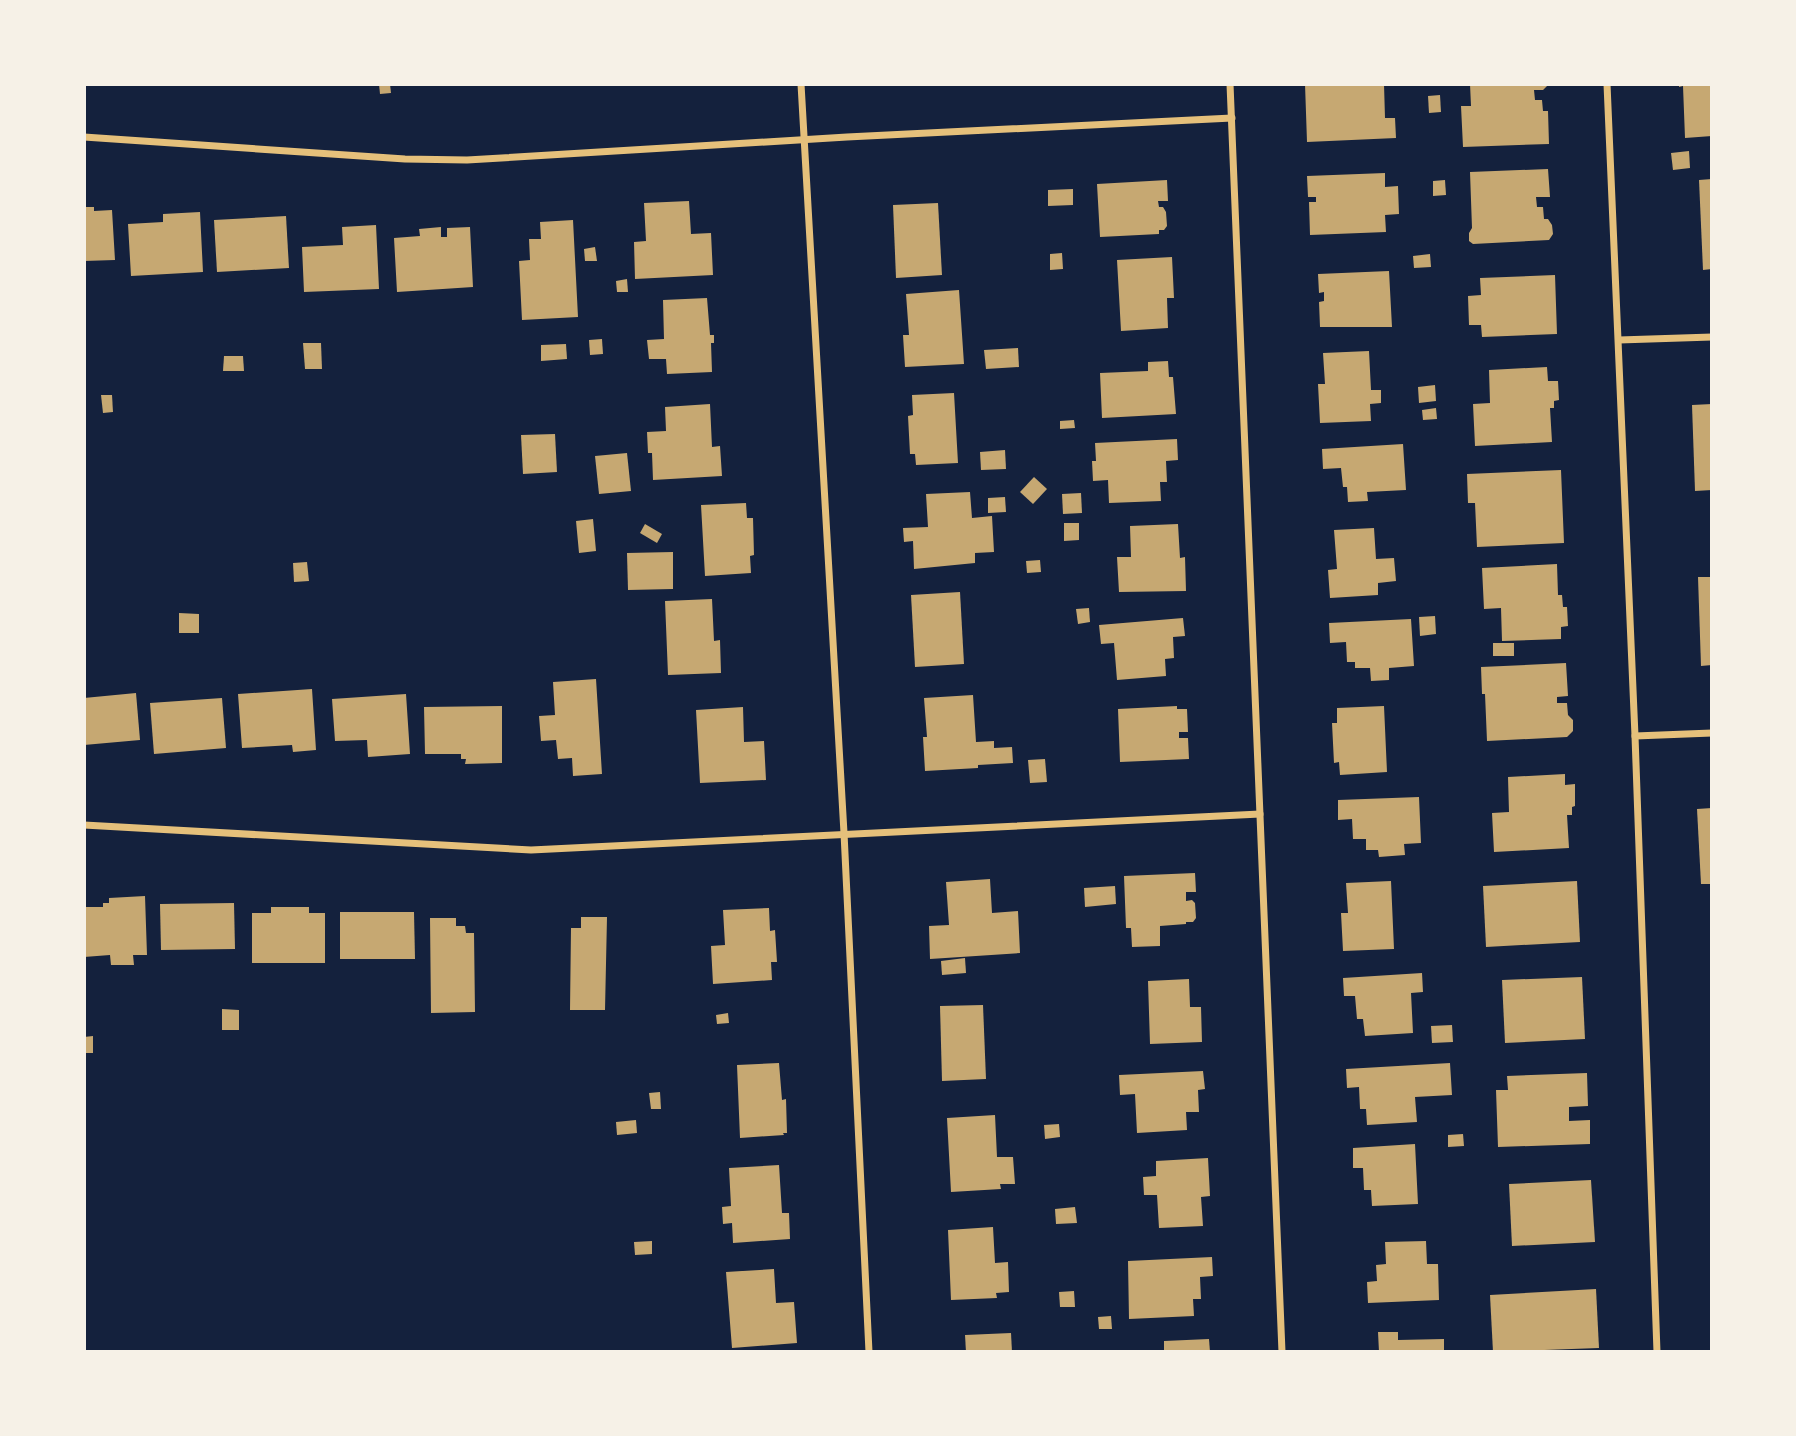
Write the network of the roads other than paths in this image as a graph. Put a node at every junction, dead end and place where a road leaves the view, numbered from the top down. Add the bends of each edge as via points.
1 (801, 84) edge
2 (1230, 84) edge
3 (1607, 84) edge
4 (1231, 118) junction
5 (84, 137) edge
6 (804, 140) junction
7 (1712, 337) edge
8 (1619, 340) junction
9 (1712, 733) edge
10 (1636, 736) junction
11 (1260, 814) junction
12 (84, 825) edge
13 (844, 833) junction
14 (869, 1352) edge
15 (1282, 1352) edge
16 (1657, 1352) edge

1 - 6 street
2 - 4 street
3 - 8 street
4 - 6 street
4 - 11 street
5 - 6 street via 436,160
6 - 13 street
7 - 8 street
8 - 10 street
9 - 10 street
10 - 16 street
11 - 13 street
11 - 15 street
12 - 13 street via 531,850
13 - 14 street

